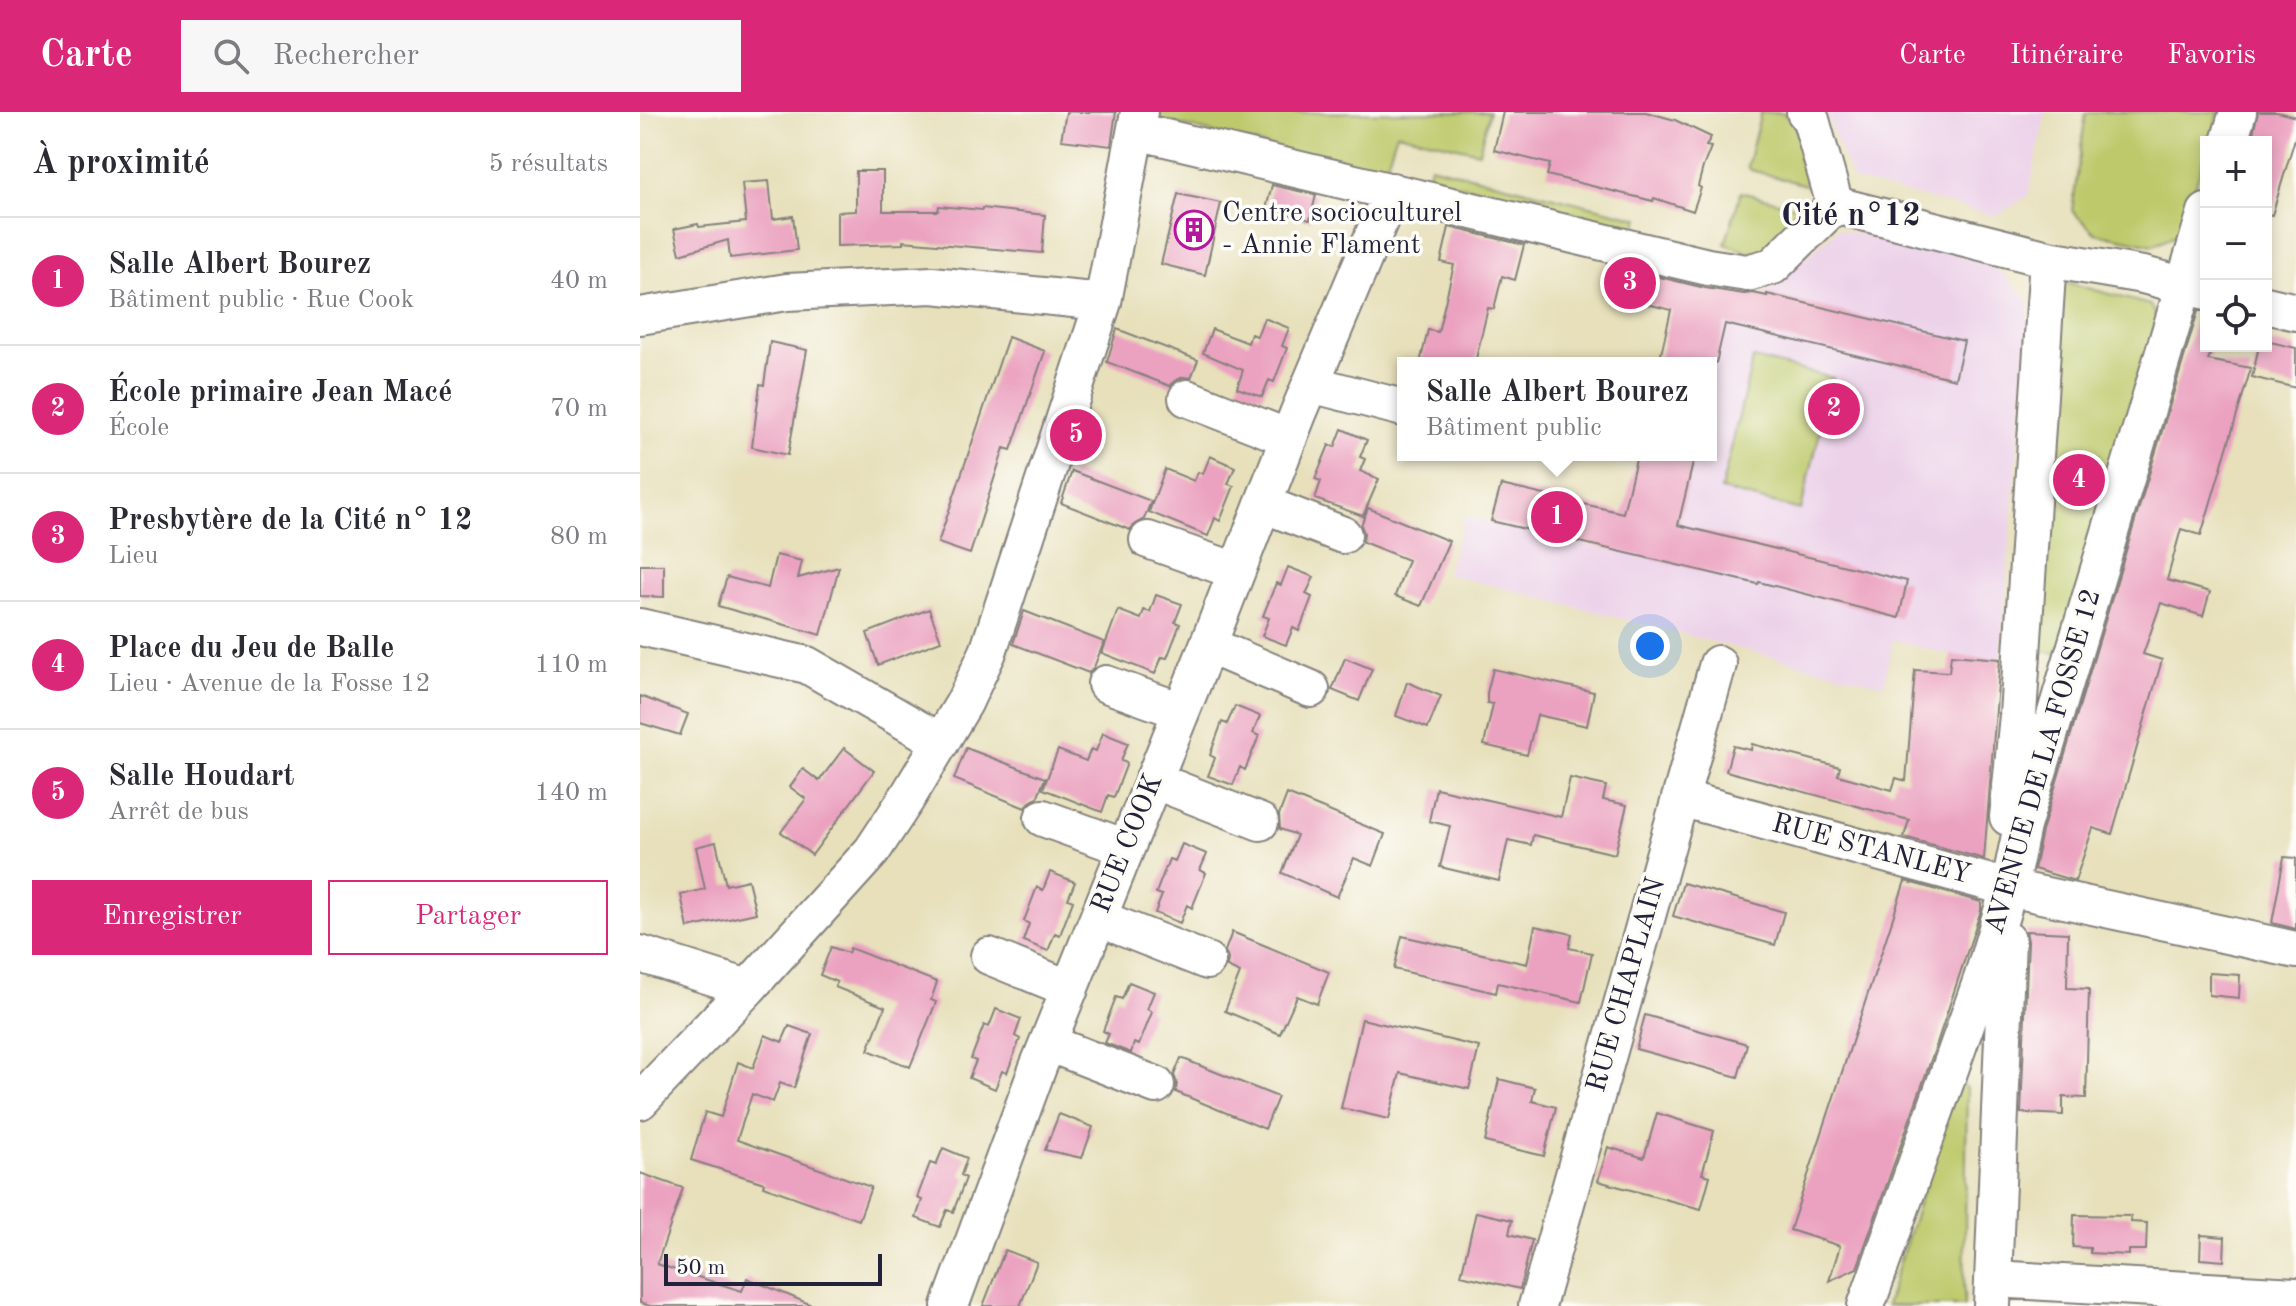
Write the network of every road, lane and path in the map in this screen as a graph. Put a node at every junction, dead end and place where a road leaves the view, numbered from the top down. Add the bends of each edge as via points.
1 (1805, 112) edge
2 (2238, 112) edge
3 (1138, 122) edge
4 (2231, 136) edge
5 (1392, 191) junction
6 (1835, 205) junction
7 (2200, 253) edge
8 (2048, 259) junction
9 (2195, 288) edge
10 (1103, 302) junction
11 (2272, 306) edge
12 (2296, 312) edge
13 (640, 316) edge
14 (1311, 384) junction
15 (1187, 398) dead end
16 (1397, 406) edge
17 (1289, 438) junction
18 (1263, 504) junction
19 (1343, 535) dead end
20 (1148, 540) dead end
21 (1236, 571) junction
22 (640, 627) edge
23 (1208, 645) junction
24 (1718, 664) dead end
25 (1106, 684) dead end
26 (1311, 689) dead end
27 (1181, 711) junction
28 (941, 742) junction
29 (1153, 780) junction
30 (1680, 798) junction
31 (1043, 818) dead end
32 (1260, 822) dead end
33 (1126, 848) junction
34 (2009, 888) junction
35 (1098, 918) junction
36 (2296, 950) edge
37 (640, 954) edge
38 (989, 956) dead end
39 (1207, 961) dead end
40 (748, 988) junction
41 (1070, 989) junction
42 (1048, 1043) junction
43 (1156, 1085) dead end
44 (640, 1101) edge
45 (1993, 1292) edge
46 (2296, 1296) edge
47 (950, 1306) edge
48 (1537, 1306) edge
49 (1866, 1306) edge

1 - 6 street
2 - 4 street
3 - 5 street
3 - 10 street
5 - 6 street via 1747,273 1773,266
5 - 14 street, RUE COOK
6 - 8 street
7 - 9 street, AVENUE DE LA FOSSE 12
8 - 9 street
8 - 34 street via 2008,822
9 - 34 street, AVENUE DE LA FOSSE 12 via 2039,767
10 - 13 street via 932,285 787,292
10 - 28 street via 988,652
11 - 12 street
14 - 16 street
14 - 17 street, RUE COOK
15 - 17 street
17 - 18 street, RUE COOK
18 - 19 street
18 - 21 street, RUE COOK
20 - 21 street
21 - 23 street, RUE COOK
22 - 28 street via 807,665
23 - 26 street
23 - 27 street, RUE COOK
24 - 30 street, RUE CHAPLAIN
25 - 27 street
27 - 29 street, RUE COOK
28 - 40 street via 872,851
29 - 32 street
29 - 33 street, RUE COOK
30 - 34 street, RUE STANLEY
30 - 48 street, RUE CHAPLAIN
31 - 33 street
33 - 35 street, RUE COOK
34 - 36 street, RUE STANLEY
34 - 45 street
34 - 49 street, AVENUE DE LA FOSSE 12
35 - 39 street
35 - 41 street, RUE COOK
37 - 40 street
38 - 41 street
40 - 44 street
41 - 42 street, RUE COOK
42 - 43 street
42 - 47 street, RUE COOK
45 - 46 street

